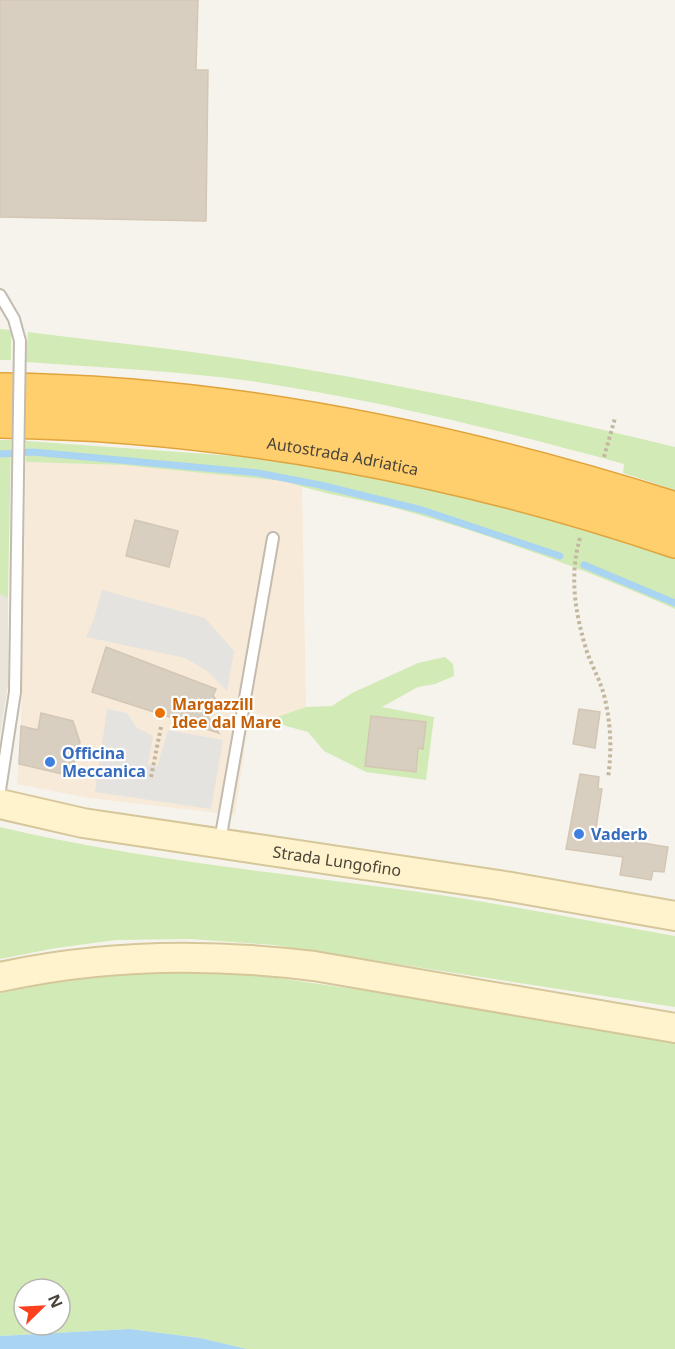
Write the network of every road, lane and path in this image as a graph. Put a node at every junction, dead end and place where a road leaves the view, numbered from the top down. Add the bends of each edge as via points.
1 (0, 295) edge
2 (0, 390) edge
3 (615, 418) dead end
4 (0, 421) edge
5 (604, 457) dead end
6 (675, 509) edge
7 (581, 536) dead end
8 (273, 538) dead end
9 (675, 541) edge
10 (162, 727) dead end
11 (151, 777) dead end
12 (608, 778) dead end
13 (0, 790) edge
14 (0, 804) edge
15 (220, 844) junction
16 (675, 916) edge
17 (0, 977) edge
18 (675, 1028) edge

1 - 13 lane, bridge via 20,341 15,692
2 - 6 highway, Autostrada Adriatica via 156,400 328,422 485,454
3 - 5 path
4 - 9 highway, Autostrada Adriatica via 163,431 334,454 489,486
7 - 12 path via 573,591 587,652 604,694 612,747
8 - 15 lane
10 - 11 path
14 - 15 main road, Strada Lungofino via 83,823
15 - 16 main road, Strada Lungofino via 499,885
17 - 18 main road via 91,962 161,956 262,959

